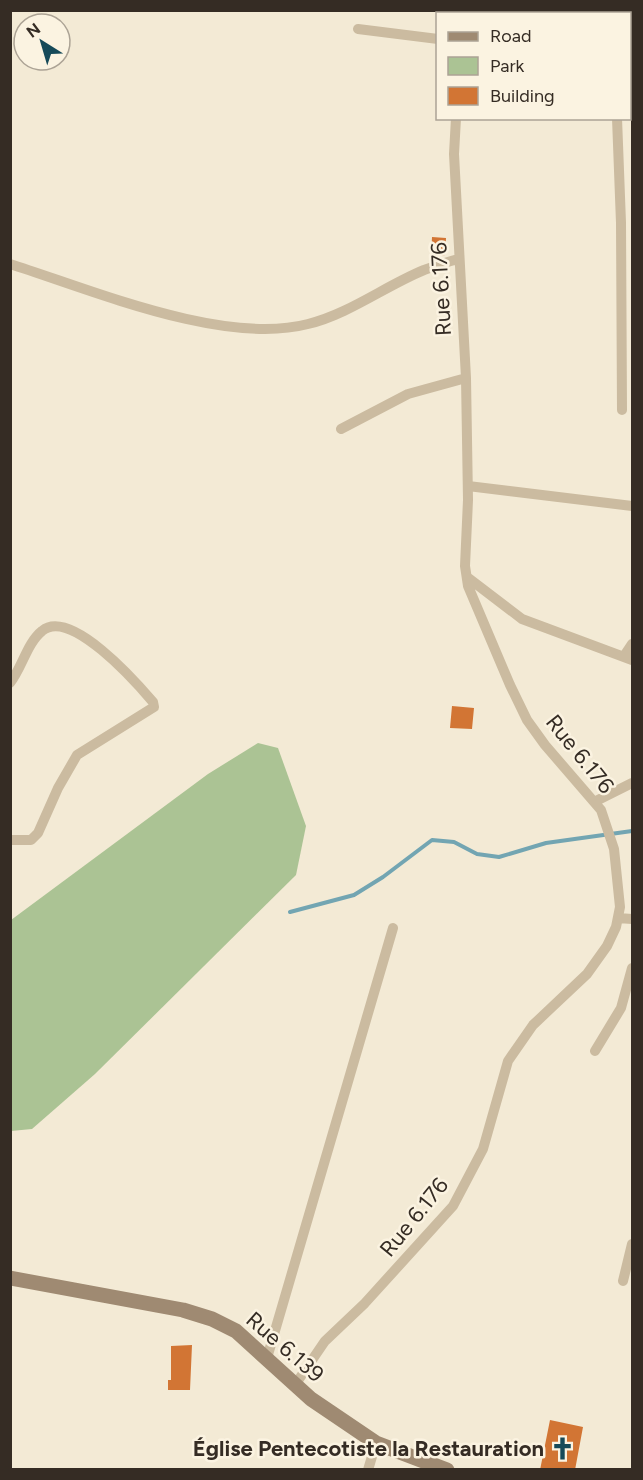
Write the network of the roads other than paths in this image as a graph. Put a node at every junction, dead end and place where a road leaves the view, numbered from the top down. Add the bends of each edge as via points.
1 (358, 29) dead end
2 (436, 39) edge
3 (456, 120) edge
4 (616, 120) edge
5 (459, 259) junction
6 (10, 264) edge
7 (466, 378) junction
8 (622, 410) dead end
9 (341, 429) dead end
10 (468, 486) junction
11 (633, 506) edge
12 (467, 577) junction
13 (633, 644) edge
14 (628, 658) edge
15 (10, 683) edge
16 (633, 783) edge
17 (596, 801) junction
18 (10, 840) edge
19 (618, 918) junction
20 (633, 919) edge
21 (393, 927) dead end
22 (633, 968) edge
23 (595, 1051) dead end
24 (633, 1244) edge
25 (10, 1278) edge
26 (623, 1281) dead end
27 (267, 1358) junction
28 (295, 1385) junction
29 (376, 1443) junction
30 (368, 1470) edge
31 (447, 1470) edge

1 - 2 street
3 - 5 street, Rue 6.176
4 - 8 street
5 - 6 street via 423,271 358,304 307,324 252,331 217,326 125,301
5 - 7 street, Rue 6.176
7 - 9 street via 408,394
7 - 10 street, Rue 6.176
10 - 11 street
10 - 12 street, Rue 6.176
12 - 14 street via 522,619
12 - 17 street, Rue 6.176 via 510,686 528,720 545,745
13 - 14 street
15 - 18 street via 35,639 55,626 87,640 118,662 154,706 76,755 38,833 31,840
16 - 17 street
17 - 19 street, Rue 6.176 via 614,849 619,880
19 - 20 street
19 - 28 street, Rue 6.176 via 607,946 587,975 534,1026 508,1061 483,1149 453,1206 365,1304 325,1341
21 - 27 street
22 - 23 street via 621,1008
24 - 26 street
25 - 27 street, Rue 6.139 via 183,1310 212,1319 236,1331
27 - 28 street, Rue 6.139
28 - 29 street, Rue 6.139
29 - 30 street
29 - 31 street, Rue 6.139

